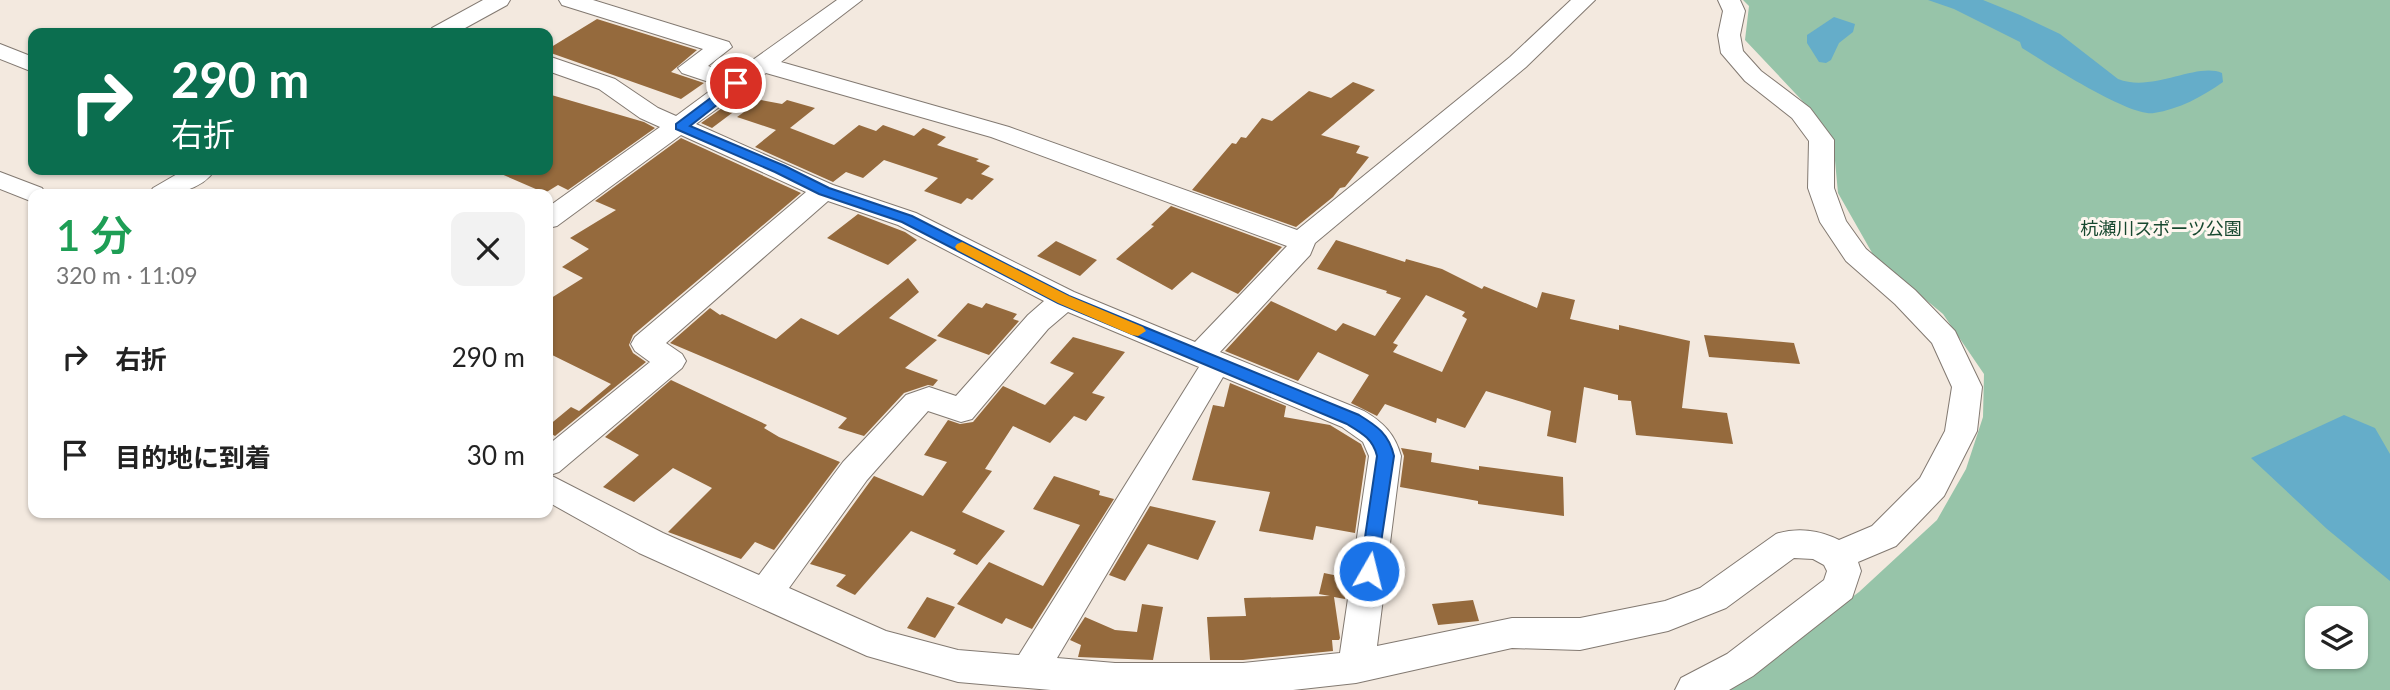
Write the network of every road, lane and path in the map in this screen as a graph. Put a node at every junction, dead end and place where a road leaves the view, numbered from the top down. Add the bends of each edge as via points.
1 (499, 0) edge
2 (570, 0) edge
3 (851, 0) edge
4 (1584, 0) edge
5 (1729, 0) edge
6 (455, 28) edge
7 (0, 51) edge
8 (28, 63) edge
9 (553, 64) edge
10 (762, 64) junction
11 (736, 83) junction
12 (680, 126) junction
13 (194, 175) edge
14 (0, 180) edge
15 (170, 189) edge
16 (824, 191) junction
17 (28, 192) edge
18 (553, 216) edge
19 (1302, 239) junction
20 (1064, 299) junction
21 (1207, 360) junction
22 (553, 459) edge
23 (553, 490) edge
24 (1839, 556) junction
25 (765, 594) junction
26 (1356, 667) junction
27 (1029, 671) junction
28 (1694, 690) edge

1 - 6 street
2 - 11 street via 720,47 690,68
3 - 10 street
4 - 19 street via 1518,62
5 - 24 street via 1734,10 1729,34 1732,54 1801,113 1822,140 1821,188 1833,222 1856,255 1945,338 1968,387 1961,431 1932,488 1884,536
7 - 8 street
9 - 12 street via 607,84 649,113
10 - 11 street
10 - 19 street via 1000,132
11 - 12 street
12 - 16 street
12 - 18 street
13 - 15 street
14 - 17 street
16 - 20 street via 907,219
16 - 22 street via 646,344 671,360
19 - 21 street via 1300,249
20 - 21 street
20 - 25 street via 1038,322 961,411 929,398 917,403 855,471
21 - 26 street via 1353,419 1382,442 1385,456
21 - 27 street
23 - 25 street via 651,543
24 - 26 street via 1818,545 1788,544 1713,598 1668,616 1580,634 1512,633
24 - 28 street via 1844,571 1839,588 1740,665
25 - 27 street via 880,645 958,666
26 - 27 street via 1243,679 1115,679

